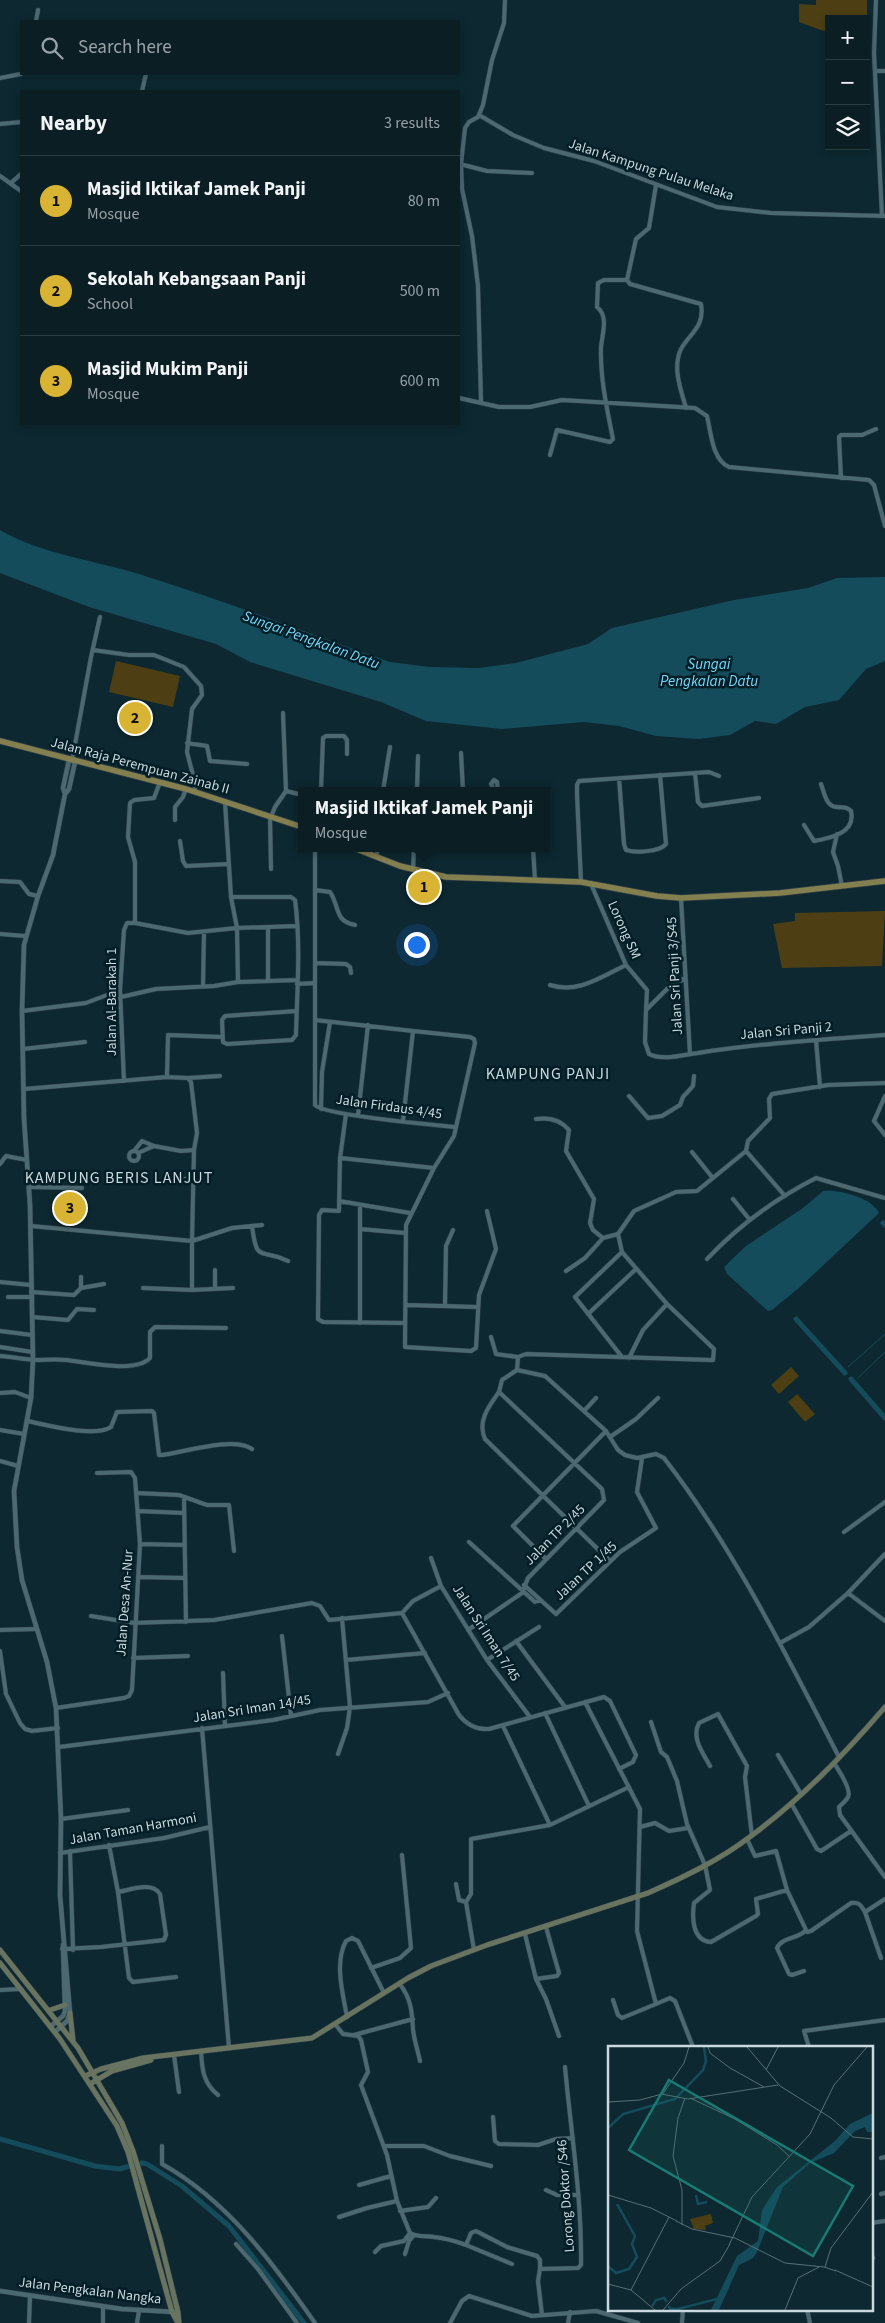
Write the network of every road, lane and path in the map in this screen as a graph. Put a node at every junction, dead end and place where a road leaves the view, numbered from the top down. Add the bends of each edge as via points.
1 (505, 0) edge
2 (876, 0) edge
3 (38, 10) dead end
4 (36, 20) edge
5 (876, 71) junction
6 (885, 71) edge
7 (20, 74) edge
8 (146, 75) edge
9 (0, 78) edge
10 (142, 90) edge
11 (479, 115) junction
12 (20, 122) edge
13 (0, 124) edge
14 (460, 164) edge
15 (532, 173) dead end
16 (20, 175) edge
17 (0, 176) edge
18 (11, 183) junction
19 (656, 185) junction
20 (20, 189) edge
21 (883, 216) edge
22 (627, 280) junction
23 (460, 398) edge
24 (481, 401) junction
25 (606, 402) junction
26 (686, 408) junction
27 (876, 429) dead end
28 (550, 455) dead end
29 (840, 478) junction
30 (885, 526) edge
31 (100, 617) dead end
32 (92, 650) junction
33 (283, 713) dead end
34 (0, 741) edge
35 (187, 743) junction
36 (390, 747) dead end
37 (460, 753) dead end
38 (347, 754) dead end
39 (418, 756) dead end
40 (72, 761) junction
41 (247, 764) dead end
42 (695, 774) junction
43 (660, 775) junction
44 (719, 776) dead end
45 (619, 778) junction
46 (160, 782) junction
47 (821, 784) dead end
48 (321, 787) edge
49 (384, 787) edge
50 (417, 787) edge
51 (463, 787) edge
52 (492, 787) edge
53 (498, 787) edge
54 (186, 789) junction
55 (195, 792) junction
56 (286, 792) junction
57 (298, 794) edge
58 (759, 798) dead end
59 (225, 802) junction
60 (270, 817) junction
61 (175, 820) dead end
62 (804, 824) dead end
63 (298, 826) edge
64 (837, 834) junction
65 (180, 841) dead end
66 (315, 852) edge
67 (363, 852) edge
68 (377, 852) edge
69 (414, 852) edge
70 (533, 852) edge
71 (376, 858) junction
72 (229, 864) junction
73 (271, 870) dead end
74 (413, 870) junction
75 (535, 880) junction
76 (0, 881) edge
77 (885, 881) edge
78 (581, 882) junction
79 (591, 884) junction
80 (842, 886) junction
81 (315, 890) junction
82 (38, 896) junction
83 (231, 897) junction
84 (682, 898) junction
85 (135, 923) junction
86 (355, 925) dead end
87 (296, 926) junction
88 (237, 928) junction
89 (268, 928) junction
90 (204, 932) junction
91 (0, 934) edge
92 (26, 936) junction
93 (315, 963) junction
94 (626, 965) junction
95 (352, 973) dead end
96 (686, 978) junction
97 (268, 981) junction
98 (238, 982) junction
99 (297, 982) junction
100 (315, 983) junction
101 (550, 985) dead end
102 (204, 986) junction
103 (120, 990) junction
104 (121, 997) junction
105 (297, 1010) junction
106 (646, 1010) junction
107 (22, 1011) junction
108 (314, 1020) junction
109 (330, 1022) junction
110 (368, 1026) junction
111 (413, 1031) junction
112 (885, 1035) edge
113 (222, 1037) junction
114 (816, 1040) junction
115 (85, 1042) dead end
116 (23, 1049) junction
117 (649, 1054) joint
118 (690, 1054) junction
119 (220, 1076) dead end
120 (694, 1076) dead end
121 (167, 1078) junction
122 (188, 1078) junction
123 (124, 1081) junction
124 (885, 1083) edge
125 (820, 1086) junction
126 (24, 1089) junction
127 (629, 1096) dead end
128 (885, 1096) edge
129 (320, 1109) junction
130 (346, 1114) junction
131 (358, 1115) junction
132 (536, 1119) dead end
133 (403, 1121) junction
134 (455, 1128) junction
135 (885, 1135) edge
136 (154, 1146) junction
137 (194, 1150) junction
138 (746, 1151) junction
139 (692, 1152) dead end
140 (340, 1158) junction
141 (27, 1160) junction
142 (0, 1164) edge
143 (434, 1168) junction
144 (194, 1174) junction
145 (712, 1177) junction
146 (181, 1179) dead end
147 (29, 1187) junction
148 (82, 1188) dead end
149 (785, 1196) junction
150 (885, 1198) edge
151 (733, 1199) dead end
152 (339, 1201) junction
153 (360, 1204) junction
154 (486, 1212) dead end
155 (410, 1213) junction
156 (750, 1220) junction
157 (262, 1225) dead end
158 (31, 1226) junction
159 (252, 1226) junction
160 (360, 1229) junction
161 (453, 1230) dead end
162 (405, 1233) junction
163 (618, 1234) junction
164 (602, 1238) junction
165 (192, 1241) junction
166 (622, 1252) junction
167 (707, 1259) dead end
168 (288, 1261) dead end
169 (215, 1270) dead end
170 (636, 1270) junction
171 (566, 1271) dead end
172 (81, 1277) dead end
173 (0, 1282) edge
174 (31, 1284) junction
175 (104, 1284) dead end
176 (81, 1288) junction
177 (143, 1288) dead end
178 (233, 1288) dead end
179 (215, 1289) junction
180 (192, 1290) junction
181 (31, 1295) junction
182 (8, 1297) dead end
183 (667, 1304) junction
184 (406, 1305) junction
185 (445, 1306) junction
186 (478, 1307) junction
187 (94, 1310) dead end
188 (588, 1314) junction
189 (32, 1317) junction
190 (360, 1323) junction
191 (405, 1323) junction
192 (226, 1328) dead end
193 (0, 1331) edge
194 (32, 1335) junction
195 (491, 1337) dead end
196 (0, 1346) edge
197 (32, 1352) junction
198 (0, 1356) edge
199 (518, 1357) junction
200 (622, 1358) junction
201 (630, 1358) junction
202 (33, 1360) junction
203 (517, 1370) junction
204 (499, 1392) junction
205 (0, 1393) edge
206 (31, 1398) junction
207 (596, 1398) dead end
208 (658, 1398) dead end
209 (584, 1411) junction
210 (27, 1421) junction
211 (0, 1430) edge
212 (606, 1431) junction
213 (24, 1434) junction
214 (610, 1437) junction
215 (252, 1449) dead end
216 (642, 1458) junction
217 (0, 1461) edge
218 (575, 1463) junction
219 (18, 1466) junction
220 (97, 1473) dead end
221 (136, 1493) junction
222 (544, 1494) junction
223 (184, 1497) junction
224 (885, 1502) edge
225 (138, 1511) junction
226 (184, 1514) junction
227 (577, 1527) junction
228 (844, 1532) dead end
229 (469, 1542) dead end
230 (140, 1544) junction
231 (185, 1545) junction
232 (234, 1551) dead end
233 (885, 1554) edge
234 (431, 1558) dead end
235 (546, 1559) junction
236 (610, 1561) junction
237 (138, 1577) junction
238 (185, 1578) junction
239 (524, 1585) junction
240 (441, 1586) junction
241 (523, 1591) junction
242 (848, 1593) junction
243 (540, 1600) junction
244 (402, 1613) junction
245 (91, 1616) dead end
246 (342, 1618) junction
247 (885, 1620) edge
248 (186, 1622) junction
249 (134, 1623) junction
250 (539, 1627) dead end
251 (36, 1629) junction
252 (0, 1630) edge
253 (468, 1630) junction
254 (282, 1636) dead end
255 (516, 1641) junction
256 (780, 1643) junction
257 (0, 1651) edge
258 (425, 1653) junction
259 (188, 1656) dead end
260 (133, 1658) junction
261 (346, 1660) junction
262 (487, 1660) junction
263 (223, 1673) dead end
264 (448, 1693) junction
265 (585, 1702) junction
266 (350, 1707) junction
267 (565, 1707) junction
268 (885, 1707) edge
269 (56, 1708) junction
270 (545, 1713) junction
271 (291, 1716) junction
272 (530, 1717) junction
273 (651, 1722) dead end
274 (225, 1726) junction
275 (503, 1726) junction
276 (58, 1728) junction
277 (202, 1728) junction
278 (59, 1747) junction
279 (338, 1754) dead end
280 (778, 1755) dead end
281 (840, 1757) junction
282 (834, 1763) junction
283 (710, 1766) dead end
284 (620, 1768) junction
285 (629, 1787) junction
286 (801, 1794) junction
287 (791, 1803) junction
288 (589, 1806) junction
289 (128, 1810) dead end
290 (61, 1819) junction
291 (550, 1825) junction
292 (210, 1827) junction
293 (640, 1827) junction
294 (688, 1828) junction
295 (850, 1831) junction
296 (750, 1838) junction
297 (108, 1845) junction
298 (70, 1851) junction
299 (60, 1853) junction
300 (402, 1855) dead end
301 (705, 1865) junction
302 (885, 1876) edge
303 (456, 1884) dead end
304 (787, 1890) junction
305 (118, 1892) junction
306 (637, 1897) junction
307 (885, 1899) edge
308 (466, 1902) junction
309 (72, 1906) junction
310 (60, 1907) junction
311 (865, 1912) junction
312 (62, 1923) junction
313 (72, 1924) junction
314 (546, 1927) junction
315 (805, 1931) junction
316 (524, 1934) junction
317 (124, 1944) junction
318 (64, 1949) junction
319 (0, 1950) edge
320 (73, 1950) junction
321 (474, 1950) junction
322 (881, 1958) dead end
323 (0, 1962) edge
324 (371, 1968) junction
325 (804, 1971) dead end
326 (176, 1977) dead end
327 (536, 1979) junction
328 (399, 1983) junction
329 (21, 1989) junction
330 (0, 1990) edge
331 (384, 1993) junction
332 (613, 2000) dead end
333 (656, 2004) junction
334 (65, 2005) junction
335 (50, 2010) junction
336 (70, 2014) junction
337 (347, 2017) junction
338 (413, 2019) junction
339 (885, 2020) edge
340 (58, 2021) junction
341 (335, 2024) junction
342 (51, 2026) junction
343 (62, 2026) junction
344 (55, 2032) junction
345 (352, 2036) junction
346 (559, 2036) dead end
347 (73, 2041) junction
348 (693, 2046) edge
349 (808, 2046) edge
350 (229, 2048) junction
351 (201, 2051) junction
352 (174, 2055) junction
353 (153, 2058) junction
354 (420, 2061) dead end
355 (565, 2067) dead end
356 (93, 2073) junction
357 (85, 2076) junction
358 (97, 2079) junction
359 (90, 2084) junction
360 (179, 2092) dead end
361 (218, 2095) dead end
362 (493, 2117) dead end
363 (573, 2138) junction
364 (162, 2146) dead end
365 (384, 2146) junction
366 (132, 2154) junction
367 (491, 2166) dead end
368 (391, 2176) junction
369 (359, 2185) dead end
370 (546, 2190) dead end
371 (578, 2195) junction
372 (436, 2198) dead end
373 (397, 2202) junction
374 (400, 2211) junction
375 (339, 2217) dead end
376 (885, 2221) edge
377 (872, 2223) edge
378 (412, 2234) junction
379 (236, 2244) dead end
380 (466, 2245) junction
381 (376, 2252) dead end
382 (405, 2254) dead end
383 (512, 2264) dead end
384 (540, 2269) junction
385 (0, 2291) edge
386 (30, 2296) junction
387 (103, 2307) junction
388 (683, 2310) edge
389 (807, 2310) edge
390 (139, 2311) junction
391 (609, 2311) edge
392 (175, 2312) junction
393 (570, 2312) junction
394 (542, 2315) junction
395 (29, 2323) edge
396 (103, 2323) edge
397 (137, 2323) edge
398 (179, 2323) edge
399 (297, 2323) edge
400 (315, 2323) edge
401 (450, 2323) edge
402 (568, 2323) edge
403 (638, 2323) edge
404 (682, 2323) edge
405 (810, 2323) edge

1 - 11 street via 504,24
2 - 5 street
3 - 4 street
5 - 6 street
5 - 21 street
7 - 9 street
8 - 10 street
11 - 14 street via 465,128
11 - 19 street, Jalan Kampung Pulau Melaka via 521,138
12 - 13 street
14 - 15 street via 487,171
14 - 24 street via 478,286
16 - 18 street
17 - 18 street
18 - 20 street
19 - 21 street, Jalan Kampung Pulau Melaka via 734,209
19 - 22 street via 649,228 636,238
22 - 25 street via 598,282 597,306 604,326 601,350
22 - 26 street via 630,284 701,304 698,329 681,352 677,378
23 - 24 street
24 - 25 street via 498,407 530,407 562,400
25 - 26 street
25 - 28 street via 612,441 557,430
26 - 29 street via 695,408 707,416 722,464
27 - 29 street via 862,435 839,437
29 - 30 street via 869,480 874,486
31 - 32 street
32 - 35 street via 154,655 186,670 199,682 201,697 192,709
32 - 40 street
33 - 56 street
34 - 40 main road, Jalan Raja Perempuan Zainab II
35 - 41 street via 208,746 210,761
35 - 55 street
36 - 49 street
37 - 51 street
38 - 48 street via 344,736 322,738
39 - 50 street
40 - 46 main road, Jalan Raja Perempuan Zainab II
40 - 82 street via 69,790 65,794 53,855
42 - 43 street
42 - 44 street via 709,772
42 - 58 street via 698,802 702,806
43 - 45 street
43 - 45 street via 666,844 661,848 634,851 626,850 624,844
45 - 78 street via 581,781 577,785
46 - 54 main road, Jalan Raja Perempuan Zainab II
46 - 85 street via 154,798 130,803 128,838 135,862
47 - 64 street via 830,804 851,811 850,827
52 - 53 street via 494,780
54 - 55 main road, Jalan Raja Perempuan Zainab II
54 - 61 street via 184,797 174,807
55 - 59 main road, Jalan Raja Perempuan Zainab II
56 - 57 street
56 - 60 street
59 - 60 main road, Jalan Raja Perempuan Zainab II
59 - 72 street
60 - 63 main road, Jalan Raja Perempuan Zainab II
60 - 73 street
62 - 64 street via 814,841
64 - 80 street via 833,852
65 - 72 street via 186,866
66 - 81 street
67 - 71 main road
68 - 71 street
69 - 74 street
70 - 75 street
71 - 74 main road
72 - 83 street
74 - 75 main road via 457,878
75 - 78 main road
76 - 82 street via 20,882 30,894
77 - 80 main road
78 - 79 main road
79 - 84 main road
79 - 94 street, Lorong SM
80 - 84 main road via 780,894
81 - 86 street via 330,892 343,922
81 - 93 street
82 - 92 street
83 - 87 street via 292,897 296,902
83 - 88 street
84 - 96 street, Jalan Sri Panji 3/S45
85 - 90 street via 182,933
85 - 103 street, Jalan Al-Barakah 1 via 127,923 124,930
87 - 89 street
87 - 99 street
88 - 89 street
88 - 90 street
88 - 98 street
89 - 97 street
90 - 102 street
91 - 92 street
92 - 107 street
93 - 95 street via 346,964
93 - 100 street
94 - 101 street via 578,987 564,989
94 - 106 street, Lorong SM via 647,990
96 - 106 street via 667,989
96 - 118 street, Jalan Sri Panji 3/S45
97 - 98 street
97 - 99 street
98 - 102 street
99 - 100 street
99 - 105 street
100 - 108 street
102 - 104 street via 156,989
103 - 104 street, Jalan Al-Barakah 1
103 - 107 street via 86,1003
104 - 123 street, Jalan Al-Barakah 1
105 - 113 street via 224,1016
105 - 113 street via 294,1040 227,1044 222,1042
106 - 117 street, Lorong SM via 645,1042
107 - 116 street
108 - 109 street
108 - 129 street via 315,1104
109 - 110 street
109 - 129 street
110 - 111 street
110 - 131 street
111 - 133 street
111 - 134 street via 470,1037 475,1041
112 - 114 street, Jalan Sri Panji 2
113 - 121 street via 168,1035
114 - 118 street, Jalan Sri Panji 2
114 - 125 street
115 - 116 street
116 - 126 street
117 - 118 street, Jalan Sri Panji 2 via 657,1057
119 - 122 street
120 - 127 street via 693,1086 680,1105 662,1116 648,1118
121 - 122 street
121 - 123 street
122 - 137 street via 197,1133
123 - 126 street
124 - 125 street
125 - 138 street via 775,1092 770,1096 770,1118 748,1141
126 - 141 street
128 - 135 street via 874,1121
129 - 130 street, Jalan Firdaus 4/45
130 - 131 street, Jalan Firdaus 4/45
130 - 140 street
131 - 133 street, Jalan Firdaus 4/45
132 - 164 street via 559,1121 569,1130 566,1151 594,1199 590,1223
133 - 134 street, Jalan Firdaus 4/45
134 - 143 street via 454,1137
136 - 136 street via 136,1152 142,1141
136 - 137 street
137 - 144 street
138 - 145 street
138 - 149 street
139 - 145 street
140 - 143 street
140 - 152 street
141 - 142 street via 6,1156
141 - 147 street
143 - 155 street
144 - 146 street via 188,1180
144 - 165 street
145 - 163 street via 696,1191 676,1192 634,1210
147 - 148 street
147 - 158 street
149 - 150 street via 818,1178
149 - 156 street
151 - 156 street
152 - 153 street
152 - 190 street via 338,1211 322,1210 319,1215 318,1317 323,1322
153 - 155 street
153 - 160 street
154 - 186 street via 496,1248 479,1295
155 - 162 street
156 - 167 street
157 - 159 street
158 - 165 street
158 - 174 street
159 - 165 street via 232,1228
159 - 168 street via 258,1252
160 - 162 street
160 - 190 street
161 - 185 street via 446,1247
162 - 184 street
163 - 164 street
163 - 166 street
164 - 171 street via 582,1261
165 - 180 street
166 - 170 street
166 - 188 street via 576,1296
169 - 179 street
170 - 183 street
170 - 188 street
172 - 176 street
173 - 174 street
174 - 181 street
175 - 176 street
176 - 181 street via 73,1295
177 - 180 street
178 - 179 street
179 - 180 street
181 - 182 street
181 - 189 street
183 - 201 street via 643,1330
183 - 201 street via 714,1350 714,1359
184 - 185 street
184 - 191 street
185 - 186 street
186 - 191 street via 476,1346 473,1350 405,1347
187 - 189 street via 77,1309 68,1320
188 - 200 street
189 - 194 street
190 - 191 street
192 - 202 street via 155,1327 150,1332 150,1358 142,1364 106,1366 65,1360
193 - 194 street
194 - 197 street
195 - 199 street via 496,1354
196 - 197 street
197 - 202 street
198 - 202 street
199 - 200 street via 527,1354
199 - 203 street
200 - 201 street
202 - 206 street
203 - 204 street via 502,1380
203 - 209 street via 545,1376
204 - 218 street
204 - 222 street via 484,1416 484,1436
205 - 206 street via 15,1392
206 - 210 street
207 - 209 street
208 - 214 street
209 - 212 street
210 - 213 street
210 - 215 street via 62,1428 103,1430 111,1426 116,1412 152,1410 159,1454 162,1456 205,1447 245,1444
211 - 213 street
212 - 214 street
212 - 218 street
213 - 219 street
214 - 216 street via 625,1455
216 - 236 street, Jalan TP 1/45 via 637,1492 656,1528
216 - 256 street via 660,1455 676,1473
217 - 219 street
218 - 222 street
218 - 227 street, Jalan TP 2/45 via 605,1495 602,1504
219 - 251 street via 14,1491 17,1547 22,1580
220 - 221 street, Jalan Desa An-Nur via 131,1472
221 - 223 street
221 - 225 street, Jalan Desa An-Nur
222 - 227 street
222 - 235 street via 513,1526
223 - 226 street
223 - 232 street via 207,1505 230,1506
224 - 228 street
225 - 226 street
225 - 230 street, Jalan Desa An-Nur
226 - 231 street
227 - 235 street, Jalan TP 2/45
227 - 236 street
229 - 241 street
230 - 231 street
230 - 237 street, Jalan Desa An-Nur
231 - 238 street
233 - 242 street
234 - 240 street, Jalan Sri Iman 7/45
235 - 239 street, Jalan TP 2/45
236 - 243 street, Jalan TP 1/45 via 556,1614
237 - 238 street
237 - 249 street, Jalan Desa An-Nur
238 - 248 street
239 - 241 street, Jalan TP 2/45
239 - 243 street
240 - 244 street via 414,1601
240 - 253 street, Jalan Sri Iman 7/45
241 - 243 street via 535,1602
241 - 253 street
242 - 247 street
242 - 256 street via 810,1627
244 - 246 street
244 - 258 street
245 - 249 street
246 - 248 street via 329,1620 320,1606 312,1602 238,1617
246 - 261 street
248 - 249 street
249 - 260 street, Jalan Desa An-Nur
250 - 255 street
251 - 252 street
251 - 269 street via 50,1672
253 - 262 street, Jalan Sri Iman 7/45
254 - 271 street
255 - 262 street
255 - 267 street
256 - 281 street
257 - 276 street via 6,1694 20,1723 32,1731
258 - 261 street
258 - 264 street
259 - 260 street
260 - 269 street, Jalan Desa An-Nur via 129,1696
261 - 266 street
262 - 272 street, Jalan Sri Iman 7/45
263 - 274 street
264 - 266 street, Jalan Sri Iman 14/45 via 428,1702
264 - 275 street via 459,1715 469,1725 482,1730
265 - 267 street
265 - 284 street
265 - 284 street via 604,1697 610,1700 636,1755 634,1762
266 - 271 street, Jalan Sri Iman 14/45
266 - 279 street via 348,1728
267 - 270 street
268 - 281 main road
269 - 276 street
270 - 272 street
270 - 288 street
271 - 274 street, Jalan Sri Iman 14/45
272 - 275 street
273 - 294 street via 661,1752 667,1756 677,1781
274 - 277 street, Jalan Sri Iman 14/45
275 - 291 street
276 - 278 street
277 - 278 street, Jalan Sri Iman 14/45
277 - 292 street
278 - 290 street
280 - 286 street
281 - 282 main road
282 - 286 main road
282 - 295 street via 849,1793 838,1810
283 - 296 street via 698,1745 695,1731 699,1722 718,1714 747,1766
284 - 285 street
285 - 288 street
285 - 293 street via 640,1809
286 - 287 main road
287 - 295 street via 817,1849 821,1850
287 - 296 main road
288 - 291 street
289 - 290 street
290 - 299 street
291 - 308 street via 472,1839 471,1894
292 - 297 street, Jalan Taman Harmoni via 164,1838
292 - 350 street
293 - 294 street via 655,1823 670,1831
293 - 306 street
294 - 301 street
295 - 302 street
296 - 301 main road
296 - 304 street via 755,1856 776,1851
297 - 298 street, Jalan Taman Harmoni
297 - 305 street
298 - 299 street, Jalan Taman Harmoni
298 - 309 street
299 - 310 street
300 - 324 street via 412,1948 400,1958
301 - 304 street via 710,1890 694,1903 692,1918 694,1928 707,1942 756,1916 756,1899
301 - 306 main road
303 - 308 street via 459,1898
304 - 315 street
305 - 317 street
305 - 317 street via 151,1886 156,1888 160,1894 166,1935 161,1941
306 - 314 main road
306 - 333 street via 637,1936
307 - 311 street
308 - 321 street
309 - 310 street
309 - 313 street
310 - 312 street
311 - 315 street via 861,1905 851,1903 811,1932
311 - 322 street
312 - 313 street
312 - 318 street
313 - 320 street
314 - 316 main road
314 - 327 street via 559,1973
315 - 325 street via 781,1942 778,1948 789,1974
316 - 321 main road
316 - 327 street
317 - 320 street
317 - 326 street via 128,1976 132,1981
318 - 320 street
318 - 334 street
318 - 336 street
319 - 335 main road
321 - 328 main road via 431,1966
323 - 329 main road
324 - 331 street
324 - 337 street via 358,1941 352,1938 346,1941 340,1955
327 - 346 street
328 - 331 main road
328 - 338 street via 410,2002
329 - 330 street
329 - 342 main road
331 - 337 main road
332 - 333 street via 622,2018
333 - 348 street via 673,1999
334 - 335 main road
334 - 340 street via 63,2016
335 - 340 main road
336 - 343 street
336 - 347 main road
337 - 341 main road
338 - 345 street
338 - 354 street
339 - 349 street via 804,2031
340 - 342 street
340 - 343 main road
341 - 345 street via 343,2034
341 - 350 main road via 312,2038
342 - 344 main road
343 - 344 street
343 - 347 main road
344 - 357 main road
345 - 365 street via 361,2040 368,2072 361,2085
347 - 356 main road
350 - 351 main road
351 - 352 main road
351 - 361 street via 202,2072
352 - 353 main road
352 - 360 street
353 - 356 main road
353 - 358 main road via 145,2063 112,2070
355 - 363 street, Lorong Doktor /S46
356 - 357 main road
356 - 358 main road
357 - 359 main road
358 - 359 main road
358 - 366 main road via 122,2123
359 - 366 main road
362 - 363 street via 495,2141 499,2144 538,2145
363 - 371 street, Lorong Doktor /S46
364 - 400 street via 162,2164 184,2176 229,2216 276,2269
365 - 367 street via 424,2146
365 - 368 street
366 - 392 main road via 160,2239
366 - 392 main road via 134,2176
368 - 369 street
368 - 373 street
370 - 371 street via 557,2195
371 - 384 street, Lorong Doktor /S46 via 582,2229 581,2266
372 - 374 street via 428,2207
373 - 374 street
373 - 375 street
374 - 378 street
376 - 377 street
378 - 380 street
378 - 381 street via 404,2241 381,2246
378 - 382 street
379 - 399 street
380 - 383 street
380 - 384 street via 471,2233 476,2231 507,2247 538,2256
384 - 394 street via 538,2281
385 - 386 street, Jalan Pengkalan Nangka
386 - 387 street, Jalan Pengkalan Nangka
386 - 395 street
387 - 390 street, Jalan Pengkalan Nangka
387 - 396 street
388 - 404 street
389 - 405 street
390 - 392 street, Jalan Pengkalan Nangka
390 - 397 street
391 - 393 street
391 - 403 street
392 - 398 main road
393 - 394 street
393 - 402 street
394 - 401 street via 524,2314 469,2296 462,2301

